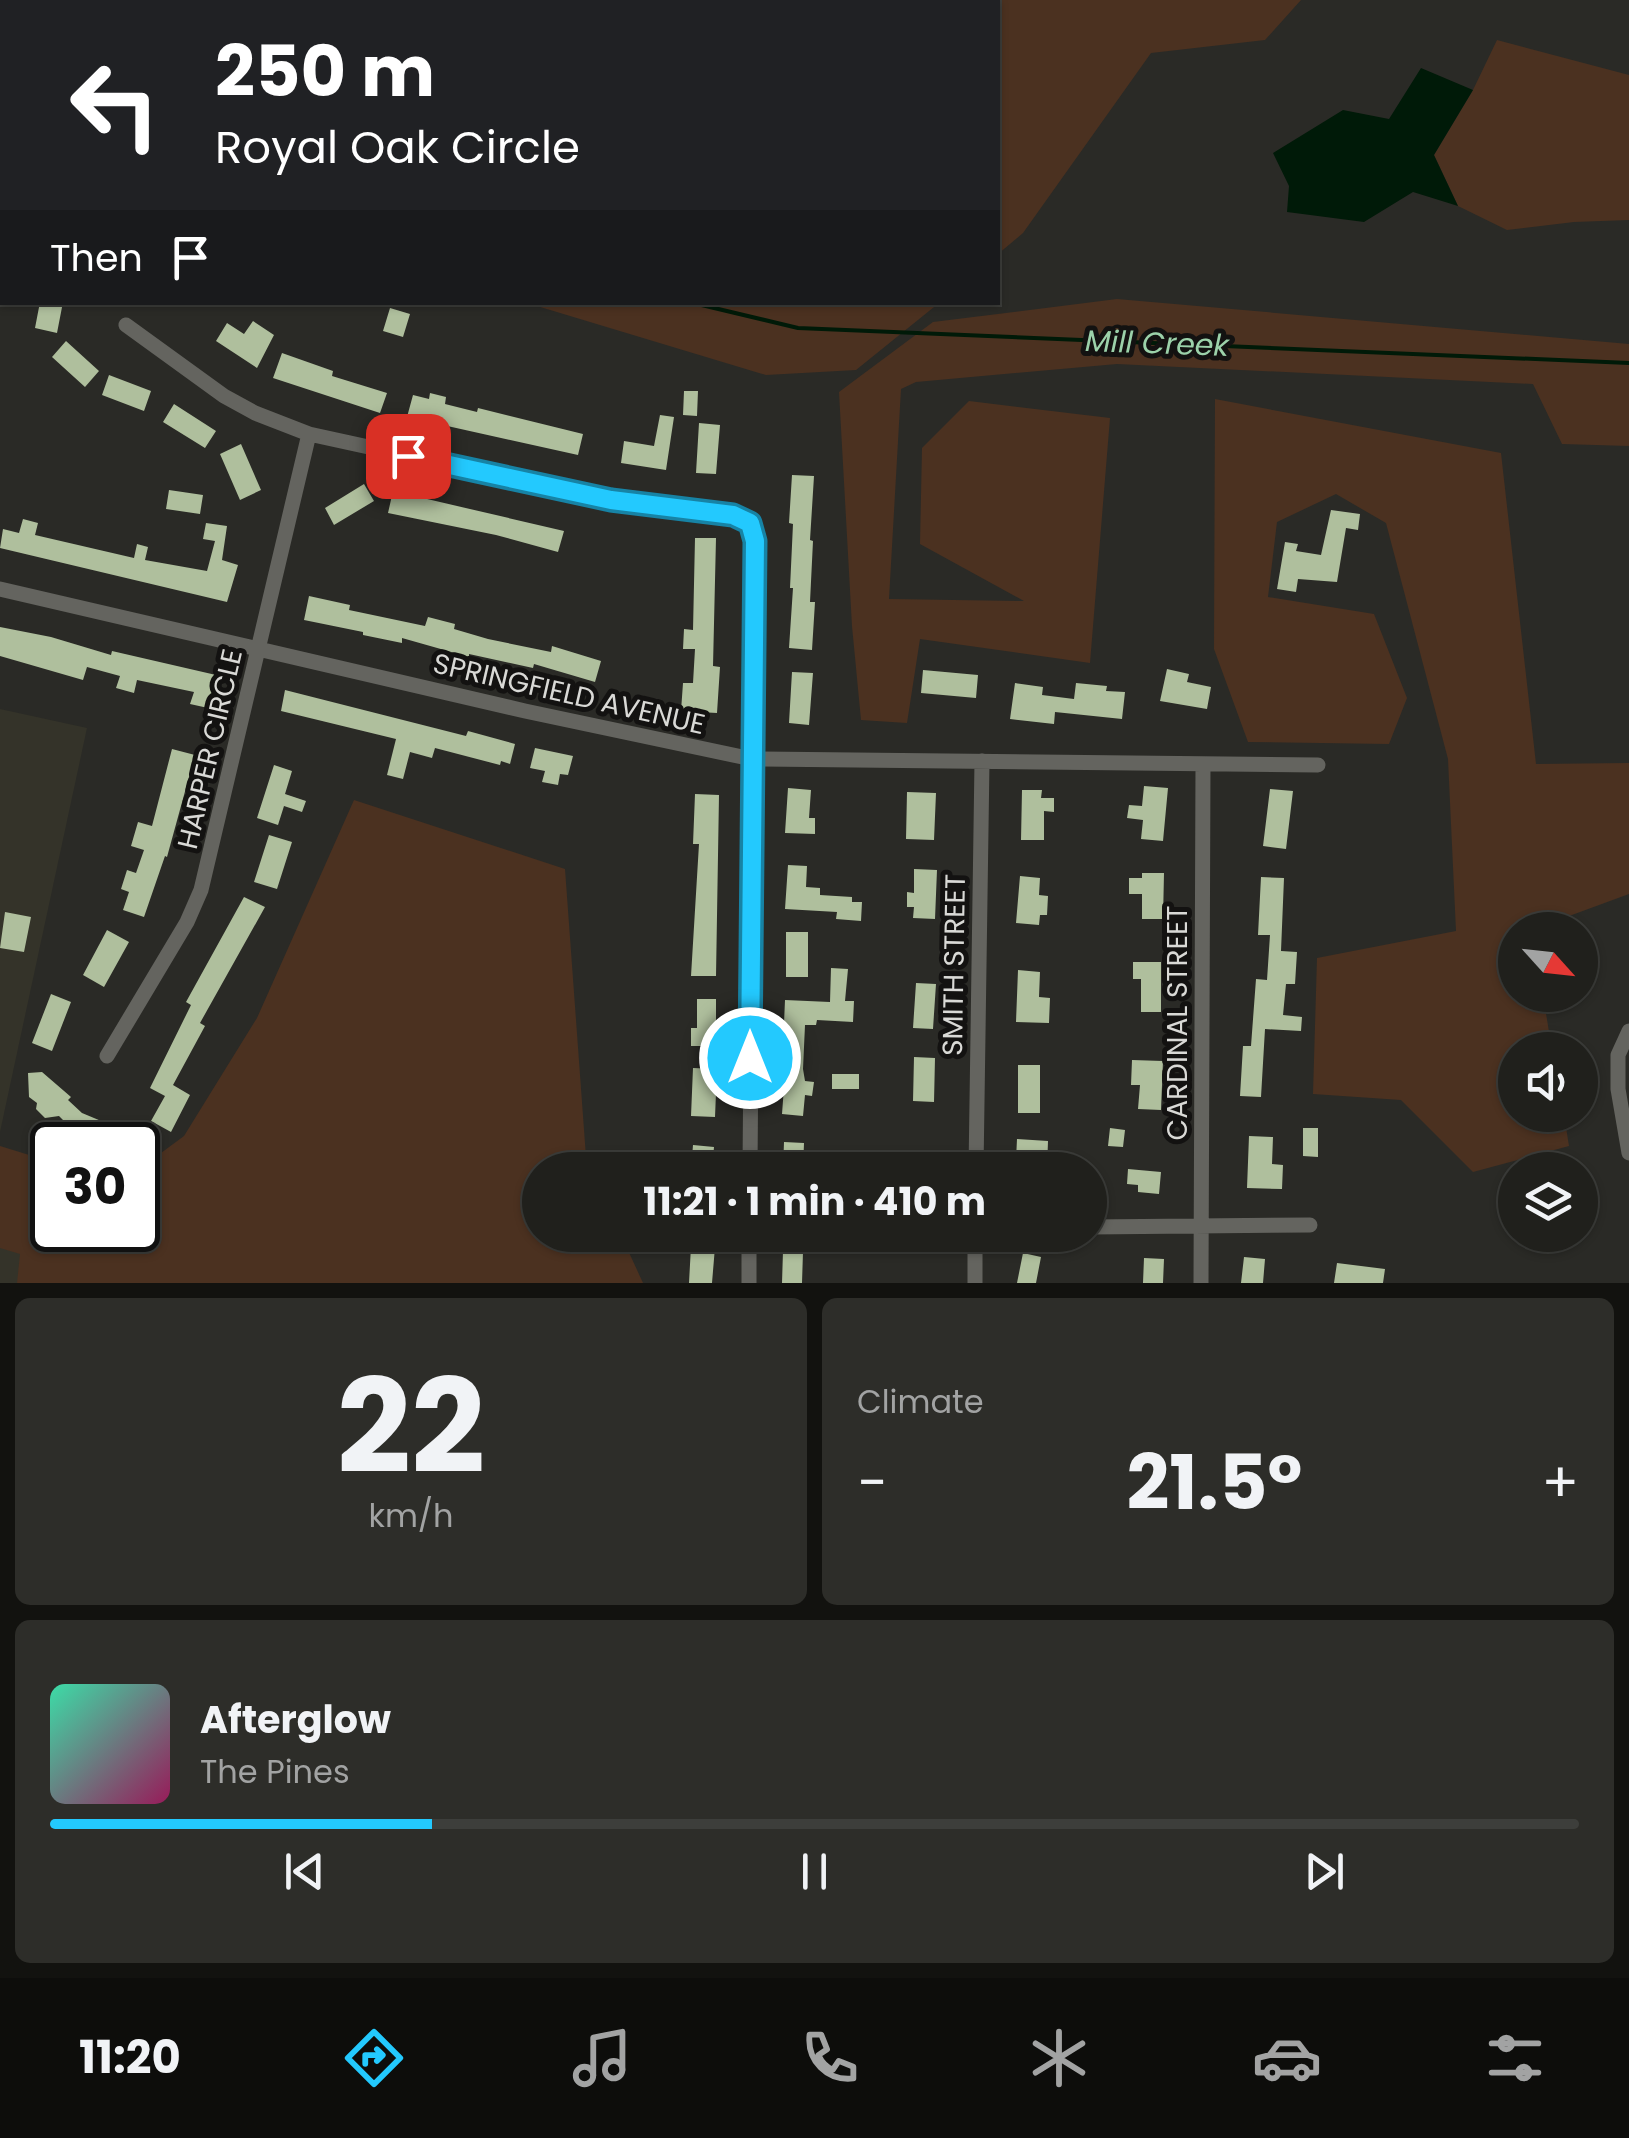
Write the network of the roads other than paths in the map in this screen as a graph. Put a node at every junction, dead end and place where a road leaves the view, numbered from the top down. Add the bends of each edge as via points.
1 (126, 324) dead end
2 (309, 434) junction
3 (0, 590) edge
4 (258, 650) junction
5 (752, 759) junction
6 (982, 761) junction
7 (1203, 764) junction
8 (1318, 765) dead end
9 (1629, 1031) edge
10 (107, 1056) dead end
11 (750, 1152) edge
12 (976, 1152) edge
13 (1629, 1153) edge
14 (1310, 1226) dead end
15 (1107, 1227) edge
16 (1202, 1227) junction
17 (749, 1252) edge
18 (975, 1252) edge
19 (749, 1283) edge
20 (974, 1283) edge
21 (1201, 1283) edge

1 - 2 street via 224,396
2 - 4 street, HARPER CIRCLE
2 - 5 street via 750,523
3 - 4 street, SPRINGFIELD AVENUE
4 - 5 street, SPRINGFIELD AVENUE
4 - 10 street, HARPER CIRCLE via 201,890
5 - 6 street, SPRINGFIELD AVENUE
5 - 11 street
6 - 7 street, SPRINGFIELD AVENUE
6 - 12 street, SMITH STREET
7 - 8 street, SPRINGFIELD AVENUE
7 - 16 street, CARDINAL STREET
9 - 13 street via 1618,1055 1618,1089
14 - 16 street
15 - 16 street
16 - 21 street, CARDINAL STREET
17 - 19 street
18 - 20 street

